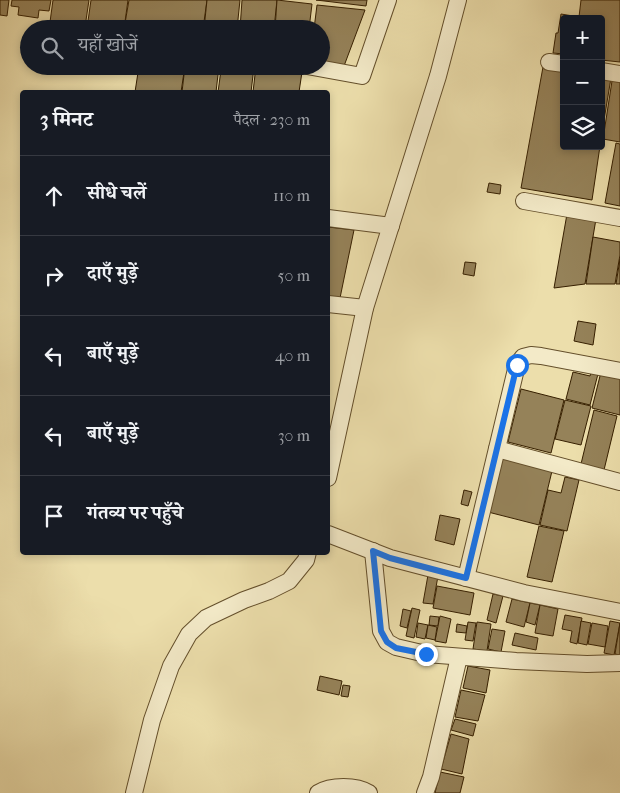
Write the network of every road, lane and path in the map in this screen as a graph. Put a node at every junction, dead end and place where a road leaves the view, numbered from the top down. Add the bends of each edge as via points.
1 (388, 0) edge
2 (458, 0) edge
3 (330, 70) edge
4 (605, 72) edge
5 (620, 74) edge
6 (524, 201) dead end
7 (330, 218) edge
8 (620, 218) edge
9 (391, 226) junction
10 (330, 304) edge
11 (365, 308) junction
12 (620, 371) edge
13 (497, 449) junction
14 (330, 469) edge
15 (620, 482) edge
16 (330, 535) edge
17 (373, 551) junction
18 (307, 555) edge
19 (466, 578) junction
20 (620, 612) edge
21 (459, 656) junction
22 (620, 663) edge
23 (340, 790) edge
24 (134, 793) edge
25 (318, 793) edge
26 (369, 793) edge
27 (425, 793) edge

1 - 3 street via 362,76
2 - 9 street
4 - 5 street
6 - 8 street
7 - 9 street
9 - 11 street
10 - 11 street
11 - 14 street
12 - 13 street via 541,356 523,357 517,365
13 - 15 street
13 - 19 street
16 - 17 street
17 - 19 street
17 - 21 street via 381,631 387,642 396,648 426,654
18 - 24 street via 289,581 206,618 189,634 172,666 152,720
19 - 20 street
21 - 22 street via 516,661
21 - 27 street
23 - 25 street
23 - 26 street via 353,787

